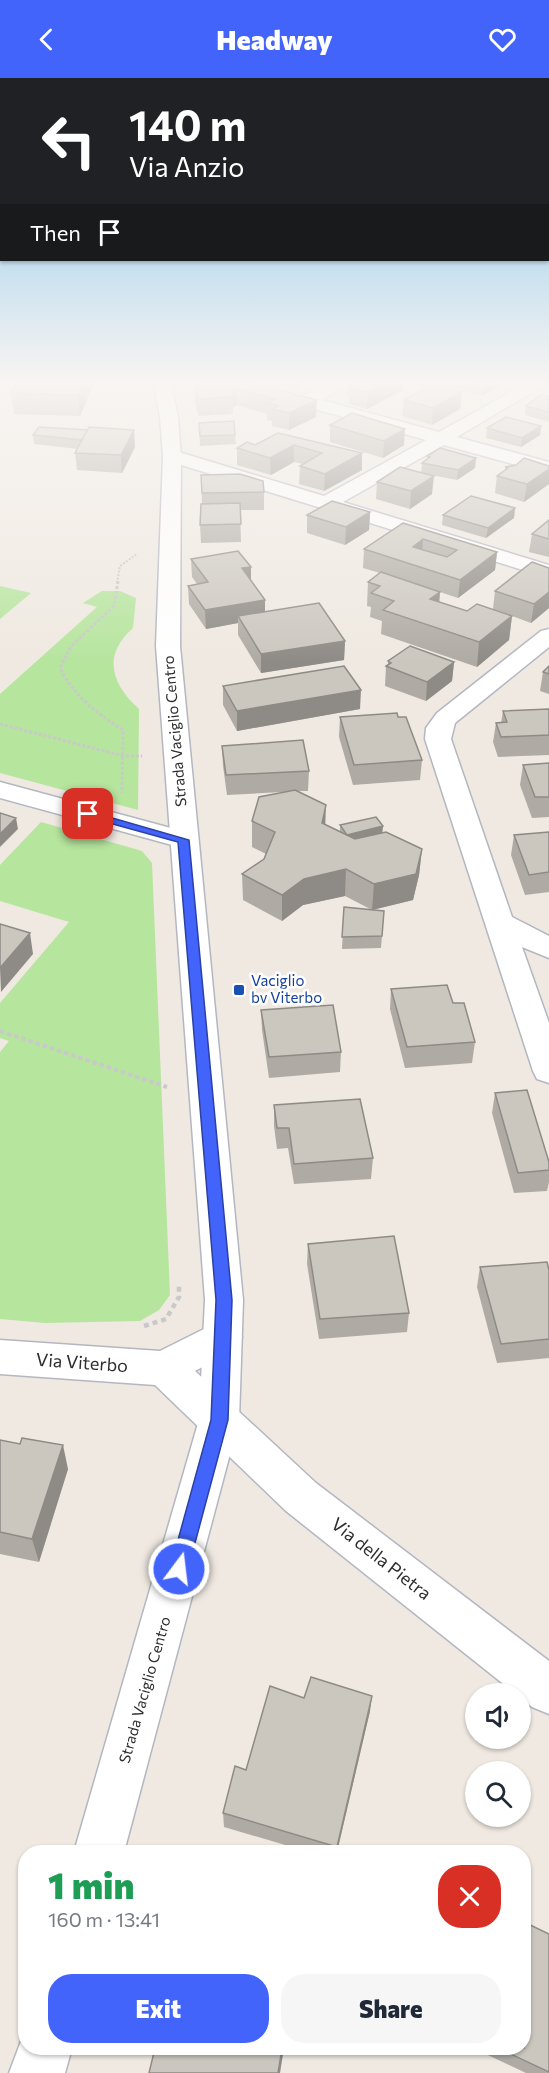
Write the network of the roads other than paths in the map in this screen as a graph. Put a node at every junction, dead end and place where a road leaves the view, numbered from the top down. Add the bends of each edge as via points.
1 (172, 476) edge
2 (236, 476) edge
3 (376, 476) edge
4 (325, 504) junction
5 (549, 572) edge
6 (549, 636) edge
7 (0, 790) edge
8 (183, 840) junction
9 (500, 923) junction
10 (549, 948) edge
11 (549, 1071) edge
12 (222, 1337) junction
13 (0, 1357) edge
14 (164, 1368) junction
15 (219, 1420) junction
16 (549, 1689) edge
17 (101, 1845) edge
18 (43, 2055) edge
19 (37, 2073) edge

1 - 8 street, Strada Vaciglio Centro via 168,646
2 - 4 street
3 - 4 street
4 - 5 street
6 - 9 street via 446,718 439,728 441,751
7 - 8 street
8 - 12 street, Strada Vaciglio Centro via 224,1300
9 - 10 street
9 - 11 street
12 - 14 street
12 - 15 street, Strada Vaciglio Centro
13 - 14 street, Via Viterbo
14 - 15 street
15 - 16 street, Via della Pietra via 301,1497
15 - 17 street, Strada Vaciglio Centro
18 - 19 street

